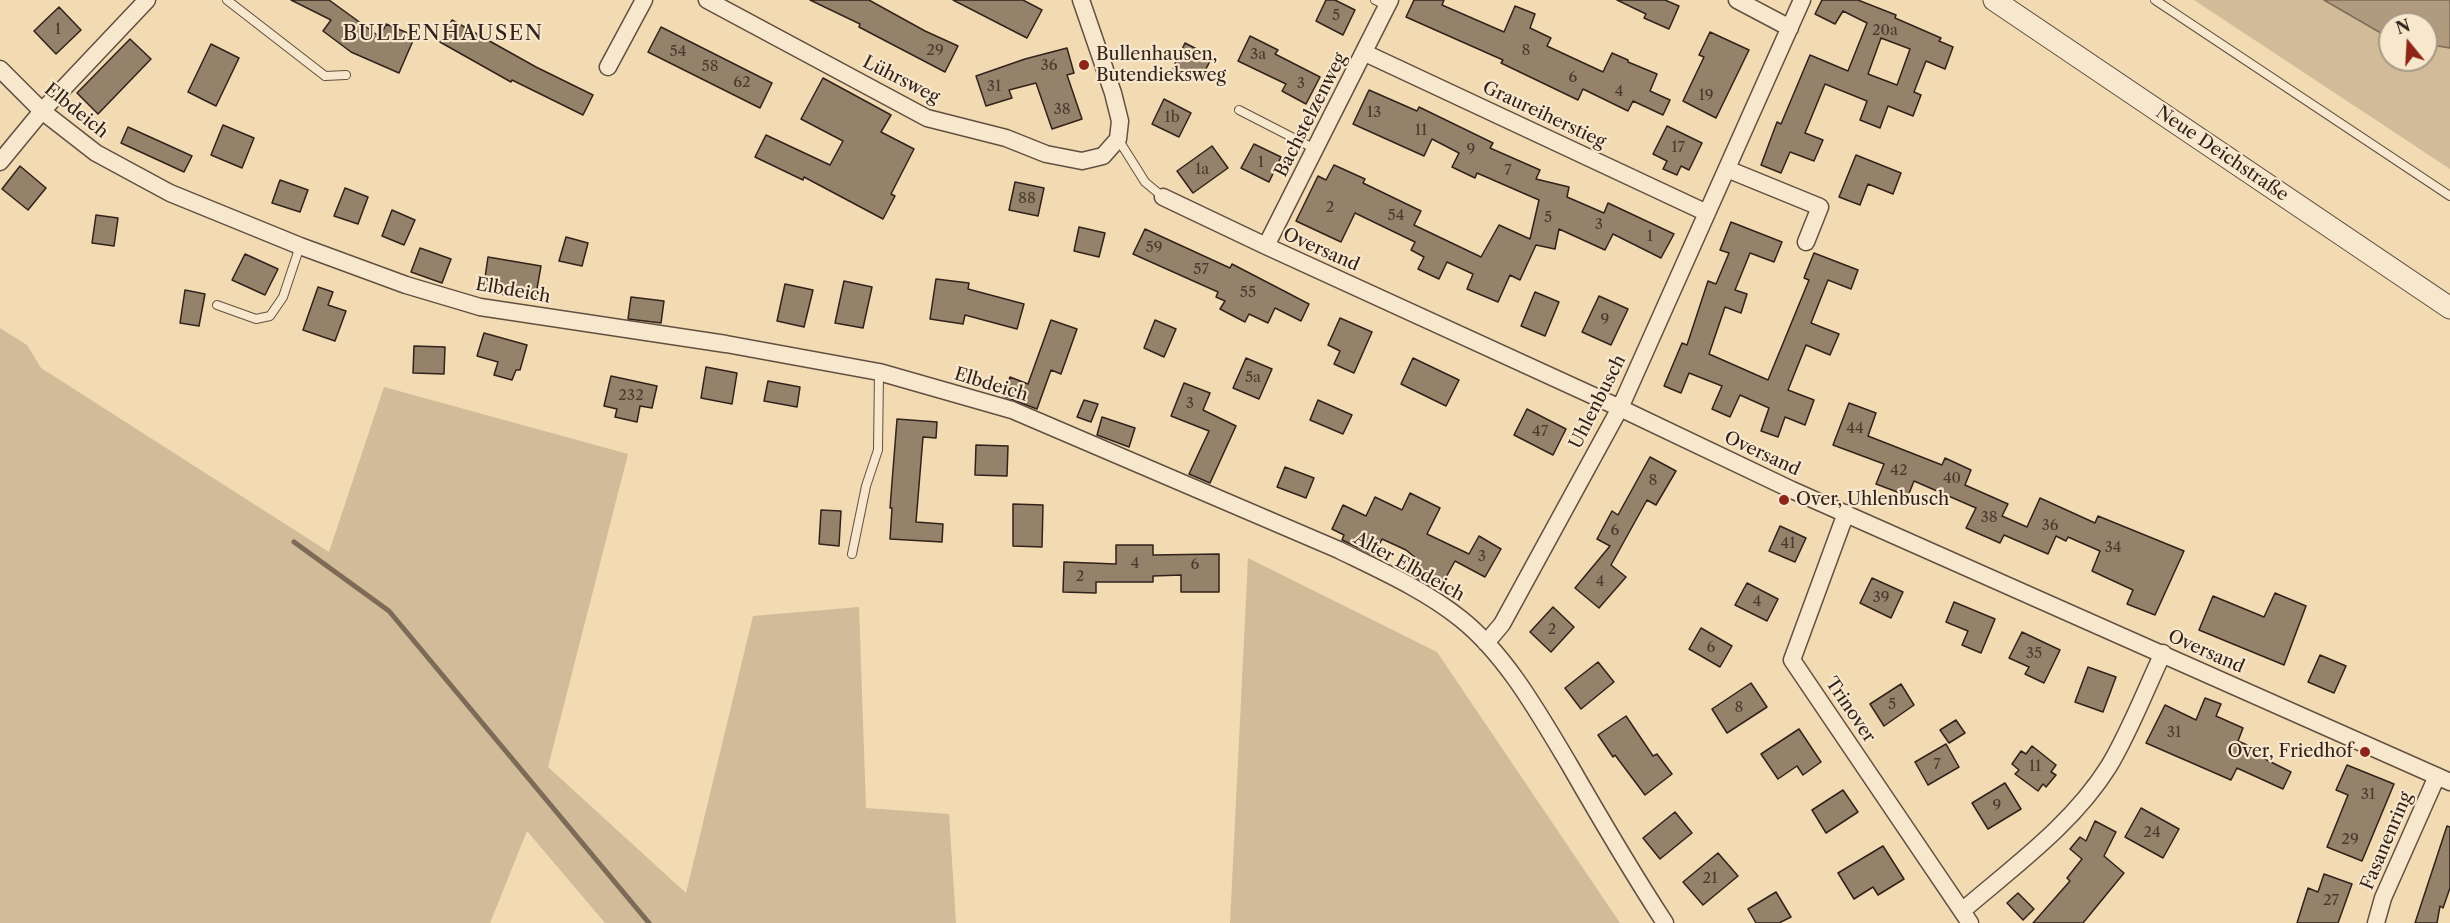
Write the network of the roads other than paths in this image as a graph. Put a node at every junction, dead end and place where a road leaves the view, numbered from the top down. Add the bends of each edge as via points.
1 (147, 0) edge
2 (227, 0) edge
3 (644, 0) edge
4 (707, 0) edge
5 (1081, 0) edge
6 (1737, 0) edge
7 (1802, 0) edge
8 (1994, 0) edge
9 (2155, 0) edge
10 (1384, 2) edge
11 (1790, 28) junction
12 (1365, 52) junction
13 (608, 67) dead end
14 (0, 69) edge
15 (346, 75) dead end
16 (42, 111) junction
17 (1239, 111) dead end
18 (1118, 139) junction
19 (1316, 149) junction
20 (0, 162) edge
21 (1727, 170) junction
22 (1163, 196) joint
23 (2450, 196) edge
24 (1707, 213) junction
25 (1806, 242) dead end
26 (300, 246) junction
27 (1266, 246) junction
28 (217, 305) dead end
29 (2450, 308) edge
30 (879, 372) junction
31 (1620, 408) junction
32 (1066, 433) joint
33 (1846, 513) junction
34 (852, 554) dead end
35 (1486, 643) junction
36 (2163, 653) junction
37 (2443, 779) edge
38 (1966, 917) edge
39 (1665, 923) edge
40 (2376, 923) edge

1 - 16 street
2 - 15 lane via 325,76
3 - 13 street
4 - 18 street, Lührsweg via 927,118 1006,138 1046,154 1082,160 1103,156
5 - 18 street via 1113,93 1120,121
6 - 11 street
7 - 11 street, Uhlenbusch
8 - 29 street, Neue Deichstraße
9 - 23 lane
10 - 12 street, Bachstelzenweg
11 - 21 street, Uhlenbusch
12 - 19 street, Bachstelzenweg
12 - 24 street, Graureiherstieg
14 - 16 street, Elbdeich
16 - 20 street
16 - 26 street, Elbdeich via 96,153 170,193
17 - 19 lane
18 - 22 lane, Oversand via 1145,182
19 - 27 street, Bachstelzenweg
21 - 24 street, Uhlenbusch
21 - 25 street via 1820,207
22 - 27 street, Oversand
24 - 31 street, Uhlenbusch
26 - 28 lane via 283,297 270,316 256,319
26 - 30 street, Elbdeich via 480,307 726,344
27 - 31 street, Oversand
30 - 32 street, Elbdeich via 1012,410
30 - 34 lane via 878,450
31 - 33 street, Oversand
31 - 35 street, Uhlenbusch via 1502,624
32 - 35 street, Alter Elbdeich via 1370,565 1435,600
33 - 36 street, Oversand
33 - 38 street, Trinover via 1792,660
35 - 39 street, Alter Elbdeich via 1547,727
36 - 37 street, Oversand
36 - 38 street, Trinover via 2109,765 2085,798
37 - 40 street, Fasanenring via 2383,898

